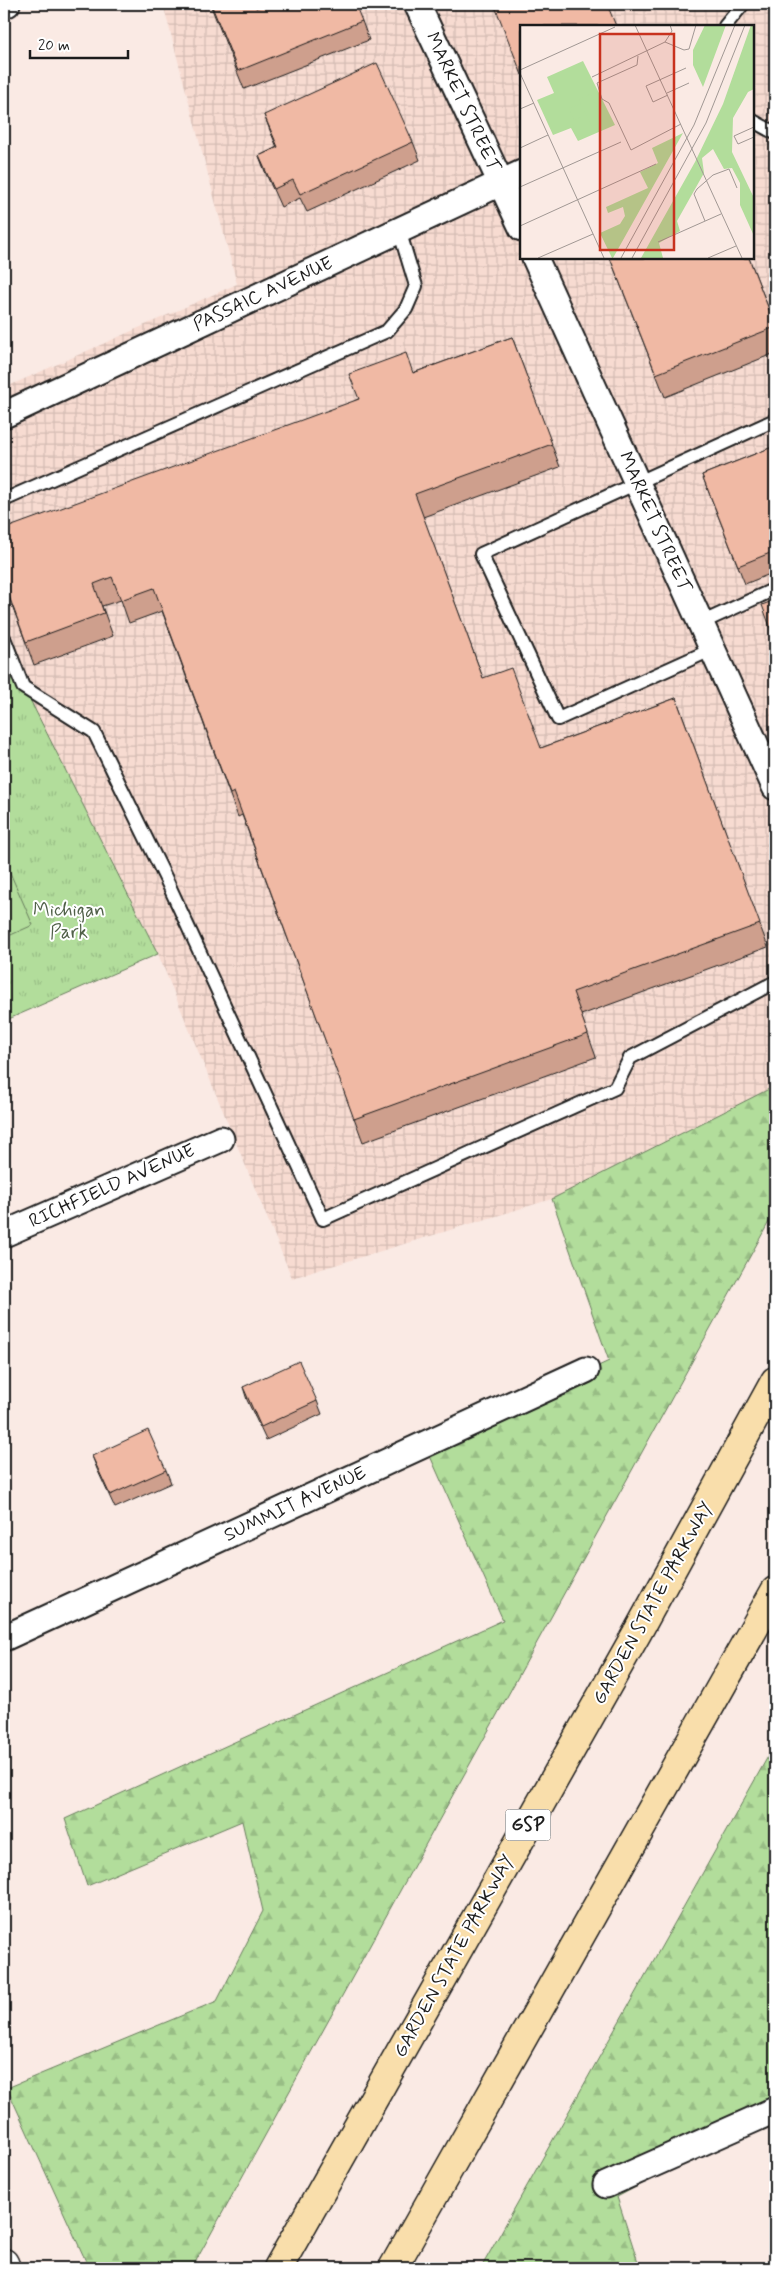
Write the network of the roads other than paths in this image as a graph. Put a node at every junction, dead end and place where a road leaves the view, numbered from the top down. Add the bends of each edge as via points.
1 (8, 4) edge
2 (417, 4) edge
3 (743, 4) edge
4 (4, 5) edge
5 (726, 25) edge
6 (754, 122) edge
7 (775, 133) edge
8 (511, 178) edge
9 (520, 219) edge
10 (399, 230) junction
11 (535, 259) edge
12 (4, 415) edge
13 (775, 420) edge
14 (637, 482) junction
15 (4, 500) edge
16 (775, 589) edge
17 (701, 623) junction
18 (4, 638) edge
19 (713, 650) junction
20 (775, 787) edge
21 (775, 982) edge
22 (221, 1139) dead end
23 (4, 1234) edge
24 (586, 1370) dead end
25 (775, 1381) edge
26 (775, 1591) edge
27 (4, 1638) edge
28 (775, 2110) edge
29 (606, 2185) dead end
30 (4, 2263) edge
31 (6, 2268) edge
32 (278, 2268) edge
33 (393, 2268) edge

1 - 4 street
2 - 8 street, MARKET STREET
3 - 5 lane
6 - 7 lane
8 - 9 street, MARKET STREET
8 - 10 street, PASSAIC AVENUE
10 - 12 street, PASSAIC AVENUE
10 - 15 lane via 416,286 406,309 387,331
11 - 14 street, MARKET STREET
13 - 14 lane
14 - 17 street, MARKET STREET
14 - 19 lane via 481,554 558,719
16 - 17 lane
17 - 19 street, MARKET STREET
18 - 21 lane via 23,686 94,732 166,879 323,1219 614,1088 630,1058
19 - 20 street, MARKET STREET
22 - 23 street, RICHFIELD AVENUE
24 - 27 street, SUMMIT AVENUE
25 - 32 highway, GARDEN STATE PARKWAY / GSP
26 - 33 highway
28 - 29 street
30 - 31 street

